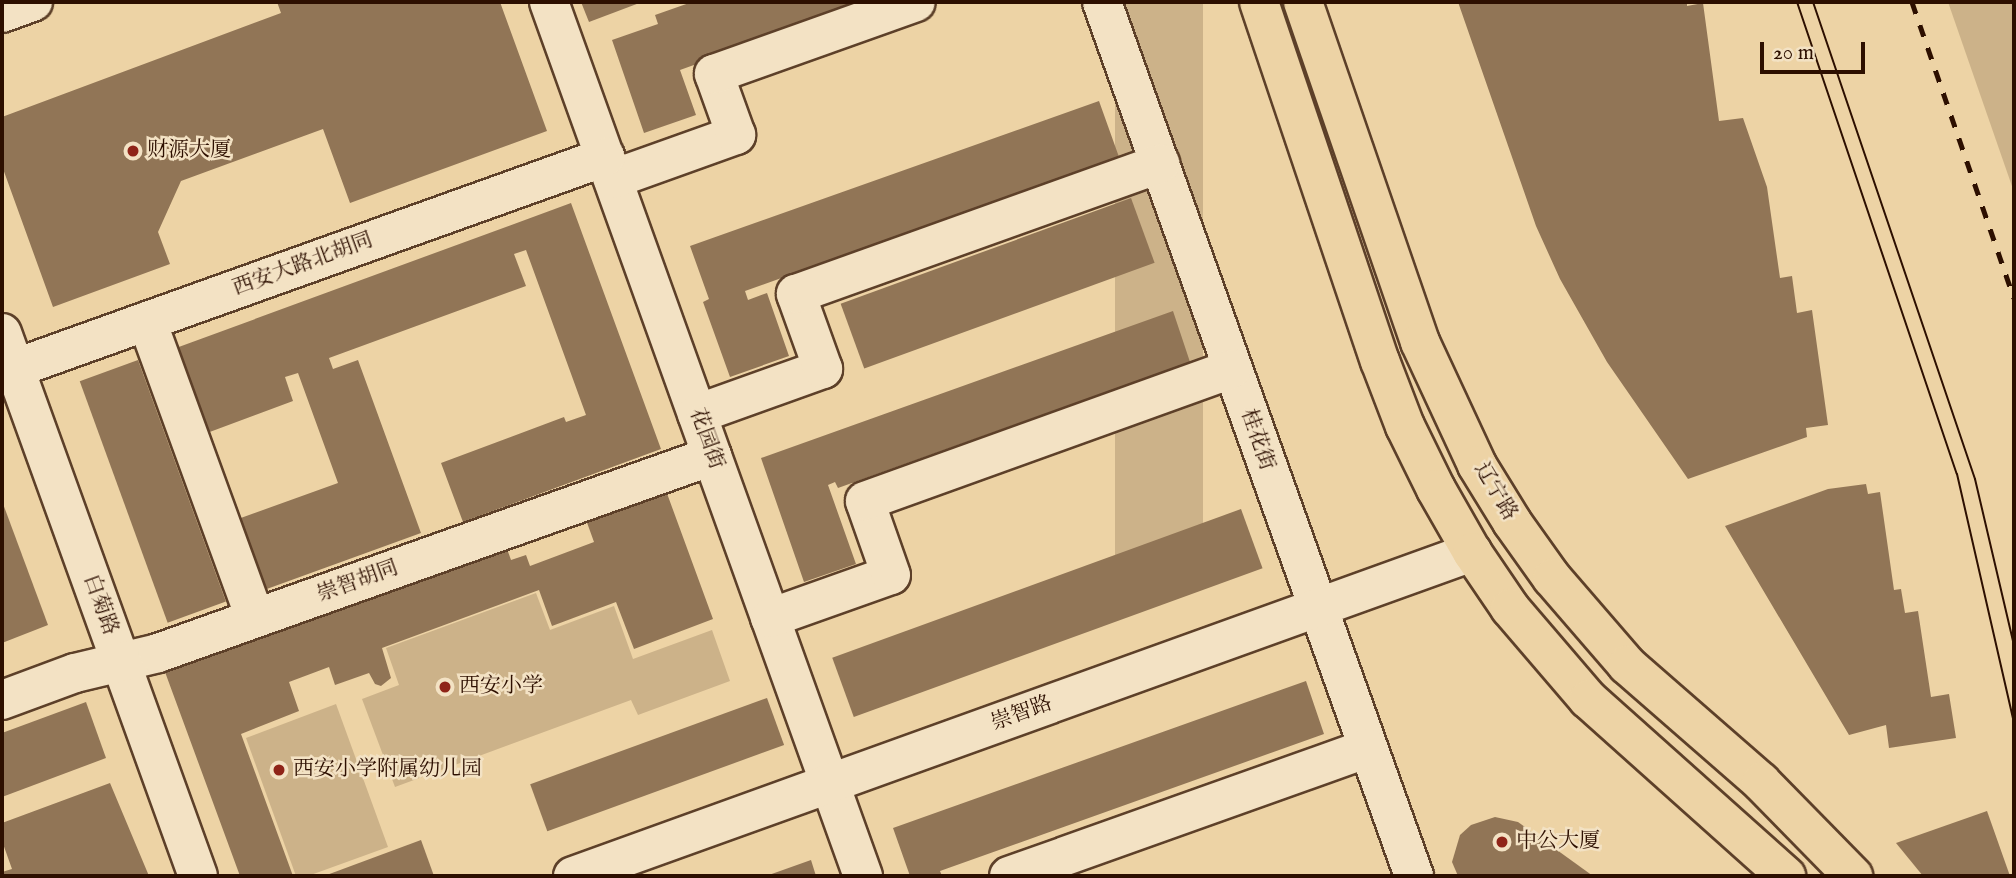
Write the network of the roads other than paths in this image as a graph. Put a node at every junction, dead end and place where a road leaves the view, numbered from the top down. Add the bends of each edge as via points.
1 (33, 2) edge
2 (549, 2) edge
3 (916, 2) edge
4 (1102, 2) edge
5 (1259, 2) edge
6 (1303, 2) edge
7 (2, 13) edge
8 (1160, 164) junction
9 (609, 168) junction
10 (147, 321) junction
11 (2, 333) edge
12 (1232, 369) junction
13 (8, 371) edge
14 (697, 414) junction
15 (712, 456) junction
16 (1472, 552) junction
17 (1316, 608) junction
18 (255, 618) junction
19 (771, 618) junction
20 (120, 662) junction
21 (2, 700) edge
22 (1367, 748) junction
23 (830, 784) junction
24 (198, 876) edge
25 (573, 876) edge
26 (863, 876) edge
27 (1009, 876) edge
28 (1414, 876) edge
29 (1786, 876) edge
30 (1853, 876) edge

1 - 7 street
2 - 9 street, 花园街
3 - 9 street, 西安大路北胡同 via 714,74 736,135
4 - 8 street, 桂花街
5 - 16 main road via 1400,413
6 - 30 main road, 辽宁路 via 1420,342 1477,465 1512,523 1552,578 1627,665 1761,782
8 - 12 street, 桂花街
8 - 14 street via 796,294 823,369
9 - 10 street, 西安大路北胡同
9 - 14 street, 花园街
10 - 13 street, 西安大路北胡同
10 - 18 street
11 - 13 street, 白菊路
12 - 17 street, 桂花街
12 - 19 street via 865,501 891,575
13 - 20 street, 白菊路
14 - 15 street, 花园街
15 - 18 street, 崇智胡同
15 - 19 street, 花园街
16 - 17 street, 崇智路
16 - 29 main road via 1510,608 1588,699
17 - 22 street, 桂花街
17 - 23 street, 崇智路
18 - 20 street, 崇智胡同
19 - 23 street, 花园街
20 - 21 street, 崇智胡同
20 - 24 street, 白菊路
22 - 27 street
22 - 28 street, 桂花街
23 - 25 street, 崇智路
23 - 26 street, 花园街

